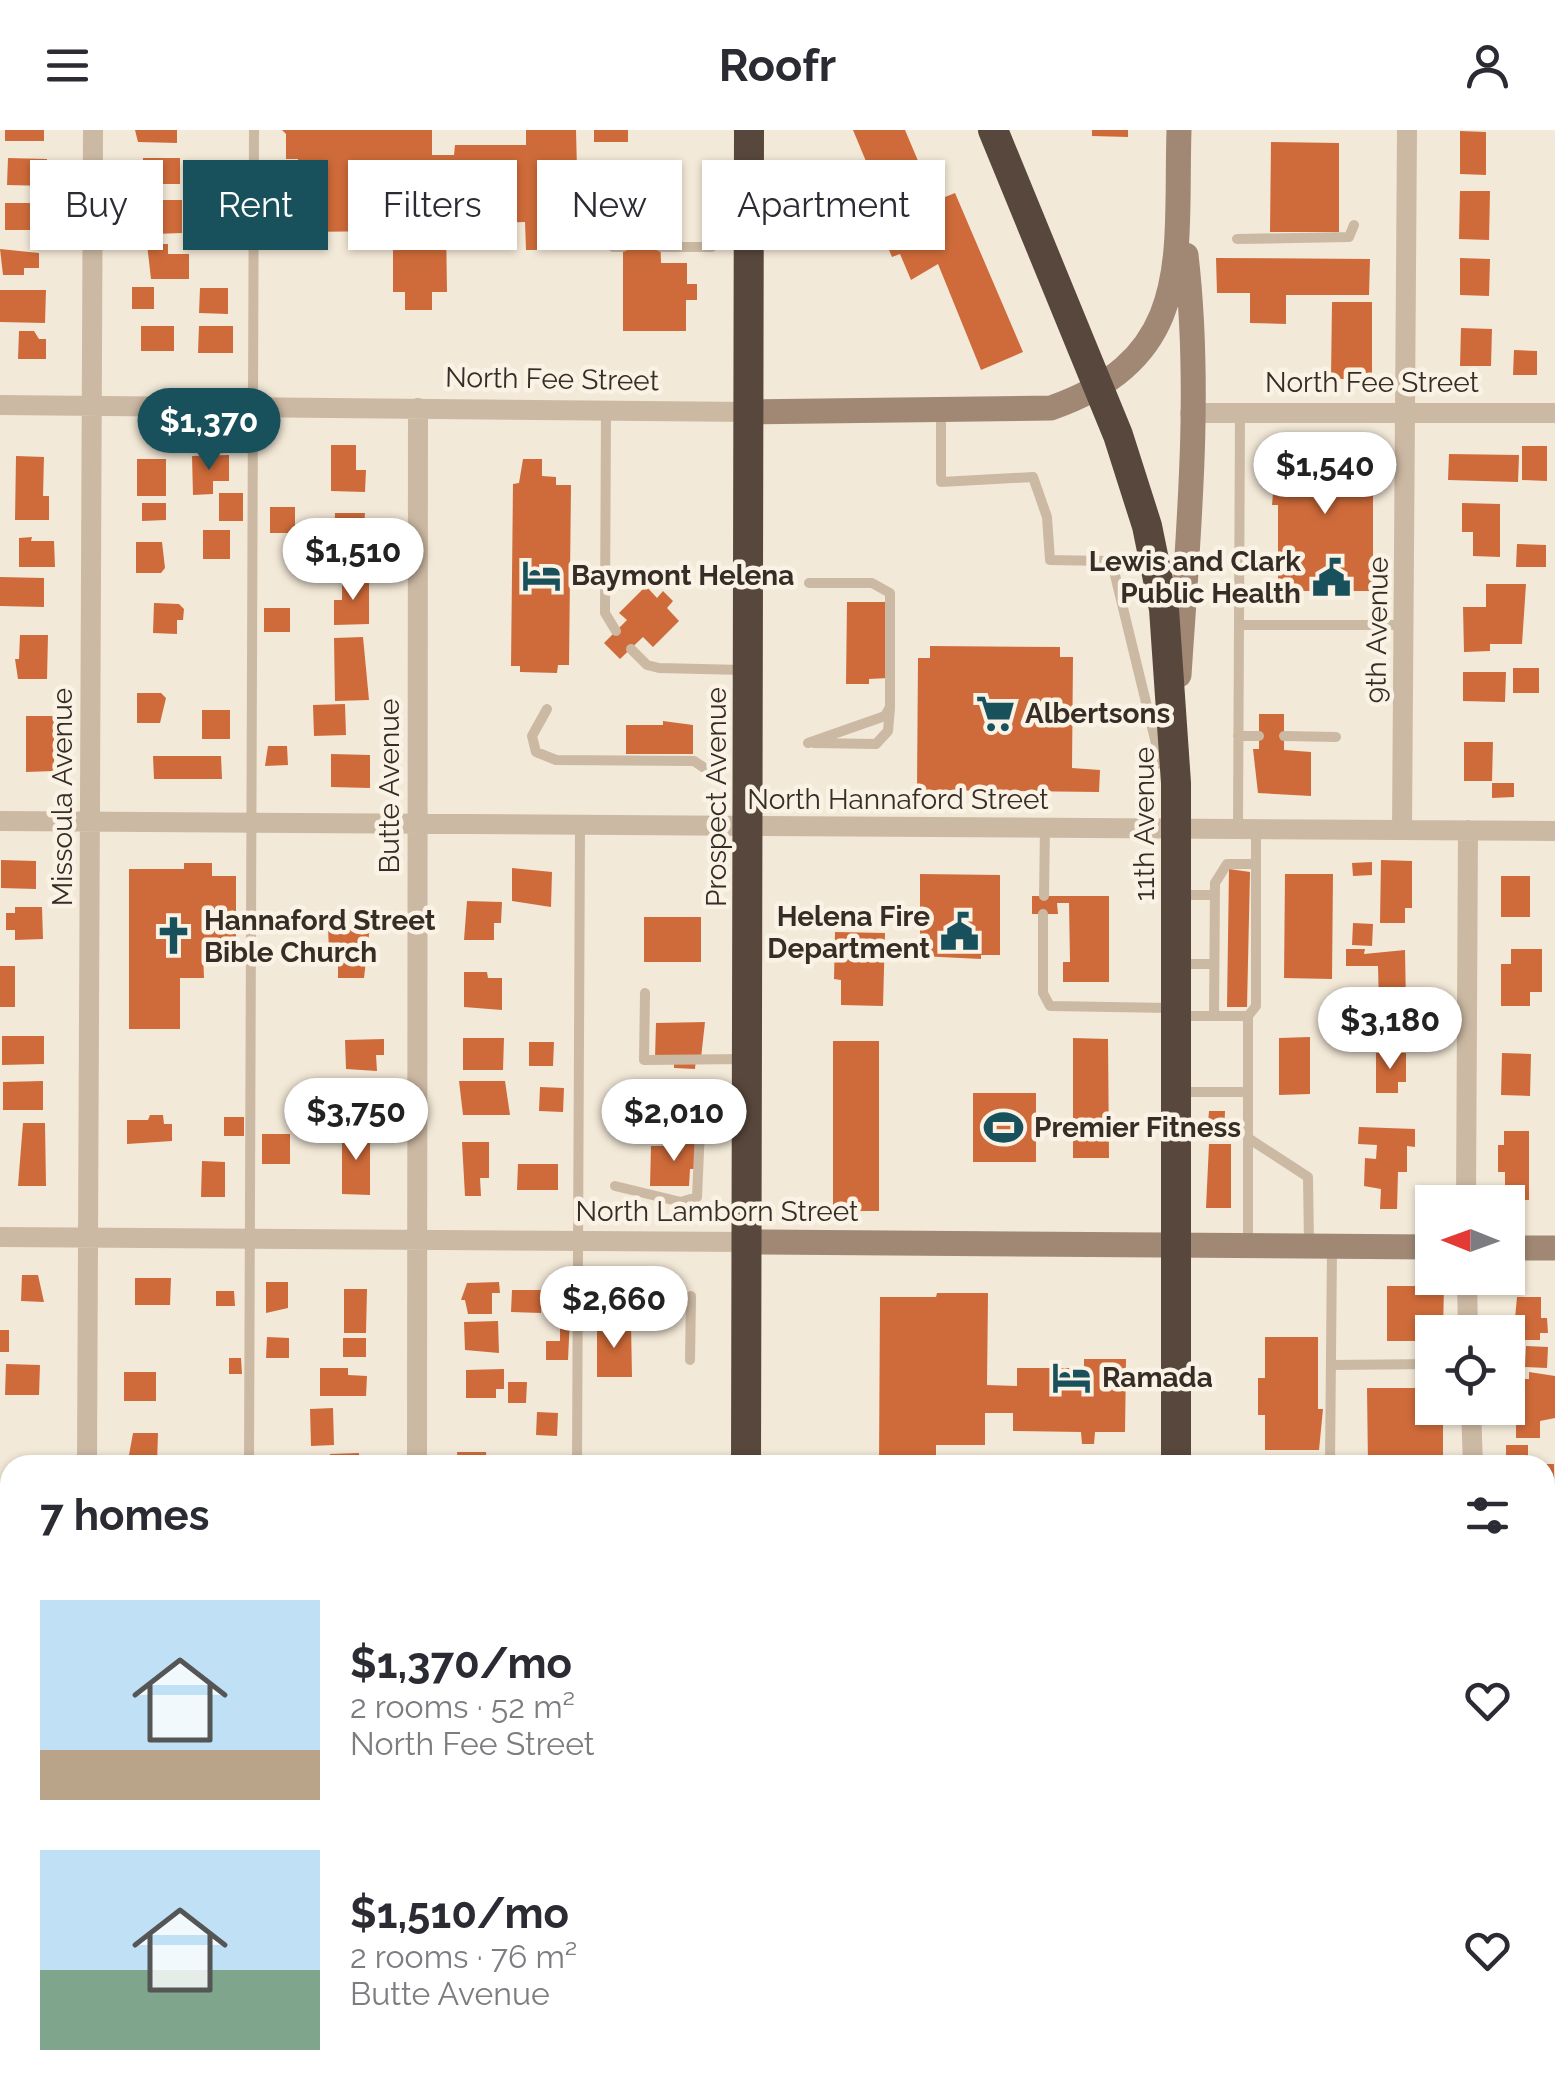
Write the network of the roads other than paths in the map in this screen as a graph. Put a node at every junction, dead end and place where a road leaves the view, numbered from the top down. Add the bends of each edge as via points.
1 (93, 130) edge
2 (254, 130) edge
3 (750, 130) edge
4 (993, 130) edge
5 (1180, 130) edge
6 (1406, 130) edge
7 (1178, 185) junction
8 (1354, 225) dead end
9 (1237, 239) dead end
10 (1098, 384) junction
11 (0, 405) edge
12 (90, 406) junction
13 (252, 407) junction
14 (418, 408) junction
15 (942, 409) junction
16 (606, 410) junction
17 (1407, 411) junction
18 (750, 412) junction
19 (1240, 412) junction
20 (1190, 413) junction
21 (1555, 413) edge
22 (809, 584) dead end
23 (1239, 625) junction
24 (1405, 625) junction
25 (616, 631) dead end
26 (631, 649) dead end
27 (748, 670) junction
28 (890, 708) junction
29 (547, 710) dead end
30 (1175, 735) junction
31 (1238, 736) junction
32 (1260, 736) dead end
33 (1284, 736) dead end
34 (1336, 736) dead end
35 (702, 767) dead end
36 (0, 821) edge
37 (89, 822) junction
38 (252, 822) junction
39 (416, 824) junction
40 (580, 824) junction
41 (748, 826) junction
42 (1045, 828) junction
43 (1177, 828) junction
44 (1247, 829) junction
45 (1402, 830) junction
46 (1468, 830) junction
47 (1555, 831) edge
48 (1256, 864) junction
49 (1177, 895) junction
50 (1215, 895) junction
51 (1044, 896) dead end
52 (1044, 914) dead end
53 (1176, 964) junction
54 (1214, 964) junction
55 (645, 993) dead end
56 (1176, 1012) junction
57 (1214, 1016) junction
58 (1248, 1016) junction
59 (748, 1059) junction
60 (1176, 1092) junction
61 (1248, 1092) junction
62 (701, 1106) dead end
63 (1248, 1138) junction
64 (1466, 1185) edge
65 (615, 1186) dead end
66 (0, 1236) edge
67 (88, 1236) junction
68 (250, 1238) junction
69 (418, 1239) junction
70 (578, 1240) junction
71 (747, 1242) junction
72 (1176, 1245) junction
73 (1248, 1246) junction
74 (1321, 1246) junction
75 (1415, 1247) edge
76 (1525, 1248) edge
77 (1555, 1248) edge
78 (691, 1296) dead end
79 (690, 1360) dead end
80 (1331, 1364) junction
81 (1415, 1364) edge
82 (1471, 1425) edge
83 (87, 1455) edge
84 (249, 1455) edge
85 (417, 1455) edge
86 (577, 1455) edge
87 (746, 1455) edge
88 (1176, 1455) edge
89 (1330, 1455) edge
90 (1472, 1455) edge

1 - 12 street, Missoula Avenue
2 - 13 lane
3 - 18 highway, Prospect Avenue
4 - 10 highway
5 - 7 main road, 11th Avenue
6 - 17 street, 9th Avenue
7 - 10 main road, 11th Avenue via 1167,311 1144,347
7 - 20 main road, 11th Avenue via 1192,308
8 - 9 lane via 1349,237
10 - 15 main road, North Fee Street via 1051,408
10 - 30 highway via 1157,568
11 - 12 street, North Fee Street
12 - 13 street, North Fee Street
12 - 37 street, Missoula Avenue
13 - 14 street, North Fee Street
13 - 38 lane
14 - 16 street, North Fee Street
14 - 39 street, Butte Avenue
15 - 18 main road, North Fee Street
15 - 43 lane via 942,482 1033,477 1047,517 1050,560 1106,561 1114,571
16 - 18 street, North Fee Street
16 - 25 lane via 605,613
17 - 19 street, North Fee Street
17 - 21 street, North Fee Street
17 - 24 street, 9th Avenue
18 - 27 highway, Prospect Avenue
19 - 20 street, North Fee Street
19 - 23 lane
20 - 30 main road, 11th Avenue
22 - 28 lane via 872,583 890,593
23 - 24 lane
23 - 31 lane
24 - 45 street, 9th Avenue
26 - 27 lane via 659,668
27 - 41 highway, Prospect Avenue
28 - 28 lane via 888,731 876,744 808,743 884,716
29 - 35 lane via 532,736 536,752 556,760 694,761
30 - 43 highway, 11th Avenue
31 - 32 lane
31 - 44 lane
33 - 34 lane
36 - 37 street, North Hannaford Street
37 - 38 street, North Hannaford Street
37 - 67 street, Missoula Avenue
38 - 39 street, North Hannaford Street
38 - 68 lane
39 - 40 street, North Hannaford Street
39 - 69 street, Butte Avenue
40 - 41 street, North Hannaford Street
40 - 70 lane
41 - 42 street, North Hannaford Street
41 - 59 highway, Prospect Avenue
42 - 43 street, North Hannaford Street
42 - 51 lane
43 - 44 street, North Hannaford Street
43 - 49 highway, 11th Avenue
44 - 45 street, North Hannaford Street
44 - 48 lane
45 - 46 street, North Hannaford Street
46 - 47 street, North Hannaford Street
46 - 64 street
48 - 50 lane via 1227,864
48 - 58 lane via 1256,1006
49 - 50 lane
49 - 53 highway, 11th Avenue
50 - 54 lane
52 - 56 lane via 1043,993 1050,1006
53 - 54 lane
53 - 56 highway, 11th Avenue
54 - 57 lane
55 - 59 lane via 644,1060
56 - 57 lane
56 - 60 highway, 11th Avenue
57 - 58 lane
58 - 61 lane
59 - 71 highway, Prospect Avenue
60 - 61 lane
60 - 72 highway, 11th Avenue
61 - 63 lane
62 - 65 lane via 697,1196 681,1202
63 - 73 lane
63 - 74 lane via 1308,1177
66 - 67 street, North Lamborn Street
67 - 68 street, North Lamborn Street
67 - 83 street, Missoula Avenue
68 - 69 street, North Lamborn Street
68 - 84 lane
69 - 70 street, North Lamborn Street
69 - 85 street, Butte Avenue
70 - 71 street, North Lamborn Street
70 - 86 lane
71 - 72 main road, North Lamborn Street
71 - 87 highway, Prospect Avenue
72 - 73 main road, North Lamborn Street
72 - 88 highway, 11th Avenue
73 - 74 main road, North Lamborn Street
74 - 75 main road, North Lamborn Street
74 - 80 lane
76 - 77 main road
78 - 79 lane
80 - 81 lane
80 - 89 lane
82 - 90 street

